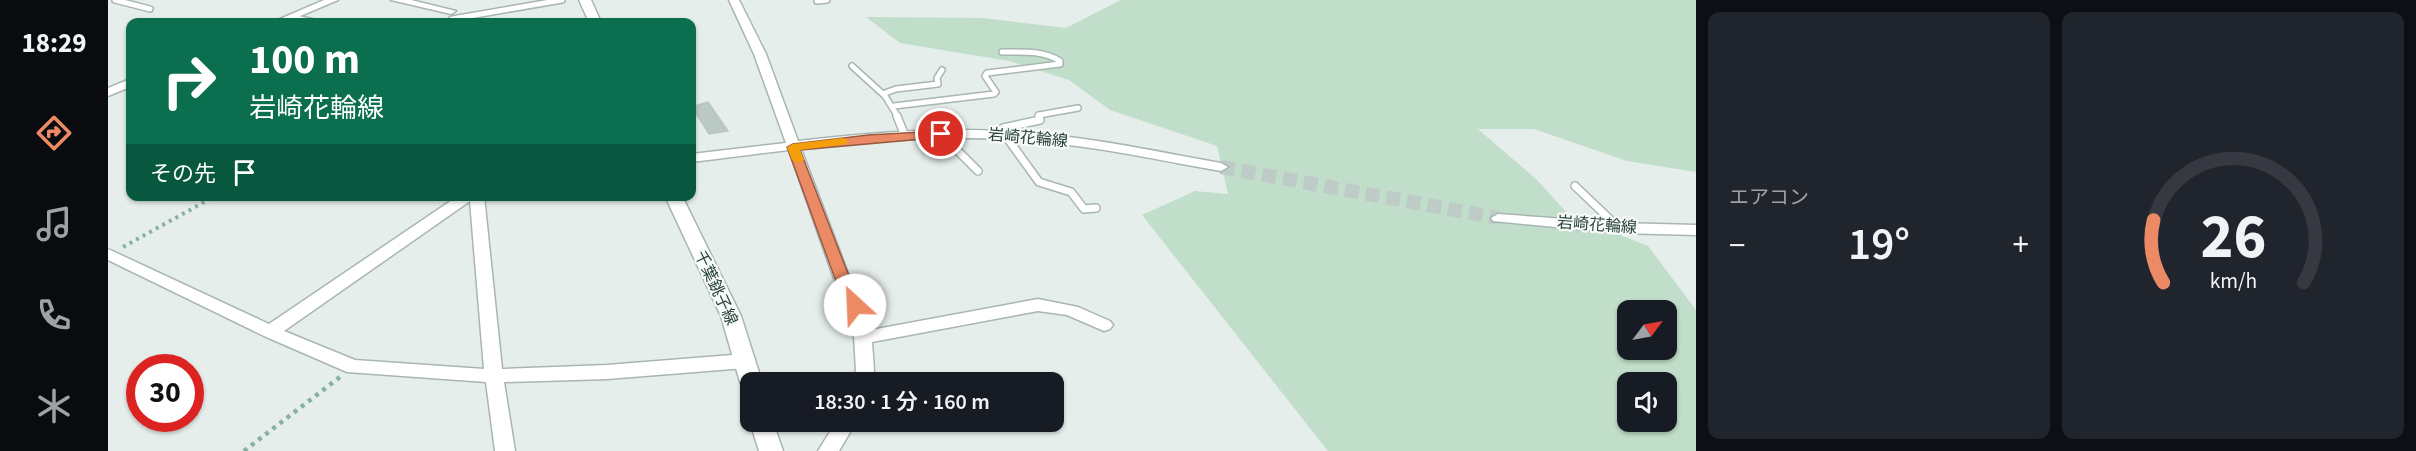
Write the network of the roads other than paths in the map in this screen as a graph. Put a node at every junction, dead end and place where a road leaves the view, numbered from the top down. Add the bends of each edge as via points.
1 (115, 0) edge
2 (333, 0) edge
3 (396, 0) edge
4 (562, 0) edge
5 (585, 0) edge
6 (734, 0) edge
7 (827, 0) edge
8 (817, 2) dead end
9 (150, 9) dead end
10 (452, 13) edge
11 (291, 17) joint
12 (296, 18) edge
13 (593, 18) edge
14 (1002, 52) dead end
15 (852, 66) dead end
16 (942, 70) dead end
17 (126, 85) edge
18 (108, 92) edge
19 (885, 93) junction
20 (894, 106) junction
21 (1078, 108) dead end
22 (941, 134) junction
23 (999, 135) junction
24 (905, 136) junction
25 (793, 147) junction
26 (696, 158) edge
27 (1221, 167) tunnel mouth
28 (978, 171) dead end
29 (1575, 186) dead end
30 (461, 201) edge
31 (477, 201) edge
32 (676, 201) edge
33 (1096, 208) dead end
34 (1498, 218) tunnel mouth
35 (1619, 228) junction
36 (1696, 230) edge
37 (108, 254) edge
38 (1104, 325) dead end
39 (270, 332) junction
40 (863, 339) junction
41 (745, 361) junction
42 (748, 372) edge
43 (865, 372) edge
44 (494, 376) junction
45 (765, 432) edge
46 (840, 432) edge
47 (505, 451) edge
48 (771, 451) edge
49 (828, 451) edge

1 - 9 lane
2 - 11 street
3 - 10 street
4 - 10 lane
5 - 13 street
6 - 25 street via 760,54
7 - 8 lane
11 - 12 lane
14 - 20 lane via 1039,52 1055,57 1060,64 987,73 994,94
15 - 19 lane
16 - 19 lane via 938,84
17 - 18 street
19 - 20 lane
20 - 24 lane
21 - 23 lane via 1003,128
22 - 23 street, 岩崎花輪線
22 - 24 street, 岩崎花輪線
22 - 28 lane
23 - 27 street, 岩崎花輪線 via 1067,141
23 - 33 lane via 1039,182 1071,192 1084,209
24 - 25 street, 岩崎花輪線
25 - 26 street, 岩崎花輪線
25 - 40 street via 841,276 862,320
29 - 35 lane
30 - 39 street
31 - 44 street
32 - 41 street, 千葉銚子線 via 731,316
34 - 35 street, 岩崎花輪線
35 - 36 street, 岩崎花輪線
37 - 39 street
38 - 40 street via 1076,310 1038,305
39 - 44 street via 353,368
40 - 43 street
41 - 42 street, 千葉銚子線
41 - 44 street
44 - 47 street
45 - 48 street
46 - 49 street

